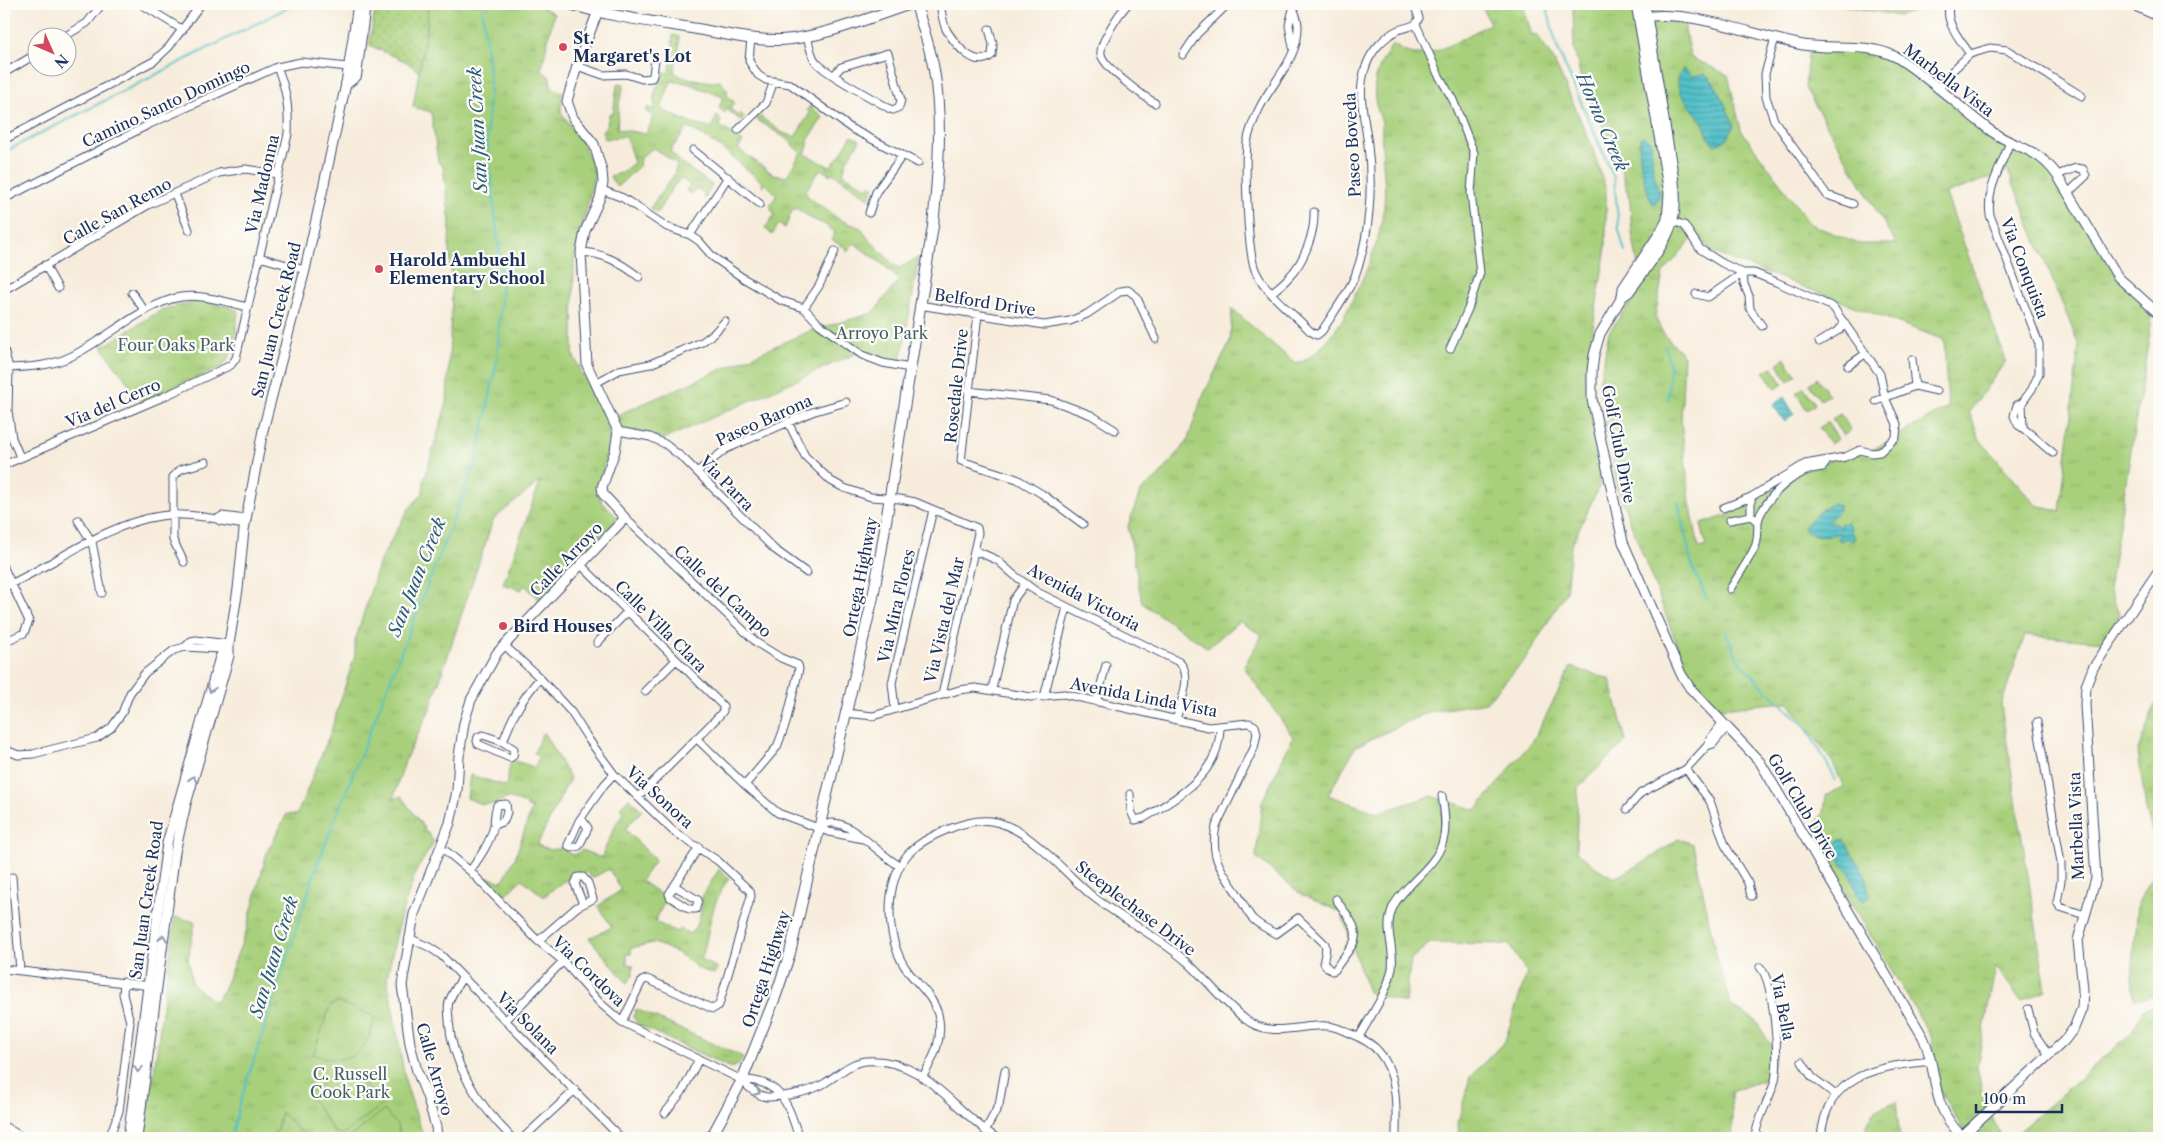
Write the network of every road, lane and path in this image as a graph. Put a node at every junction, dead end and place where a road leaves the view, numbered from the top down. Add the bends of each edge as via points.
1 (102, 4) edge
2 (141, 4) edge
3 (201, 4) edge
4 (358, 4) edge
5 (365, 4) edge
6 (570, 4) edge
7 (910, 4) edge
8 (916, 4) edge
9 (940, 4) edge
10 (1128, 4) edge
11 (1228, 4) edge
12 (1414, 4) edge
13 (1636, 4) edge
14 (1645, 4) edge
15 (1950, 4) edge
16 (2132, 4) edge
17 (2155, 4) edge
18 (2159, 6) edge
19 (600, 7) edge
20 (1293, 7) edge
21 (2159, 16) edge
22 (1643, 17) junction
23 (1416, 24) junction
24 (78, 28) edge
25 (989, 29) dead end
26 (183, 30) junction
27 (807, 36) junction
28 (751, 38) junction
29 (1775, 38) junction
30 (1970, 54) junction
31 (1183, 55) dead end
32 (28, 59) edge
33 (655, 59) dead end
34 (577, 66) junction
35 (277, 67) junction
36 (348, 67) junction
37 (4, 73) edge
38 (834, 75) junction
39 (774, 81) junction
40 (346, 84) junction
41 (1938, 89) junction
42 (2082, 96) dead end
43 (1155, 103) dead end
44 (738, 130) dead end
45 (4, 140) edge
46 (2010, 141) junction
47 (693, 150) dead end
48 (902, 156) junction
49 (918, 163) dead end
50 (279, 174) junction
51 (2057, 175) junction
52 (728, 177) junction
53 (602, 190) junction
54 (2068, 193) junction
55 (175, 194) junction
56 (4, 199) edge
57 (760, 204) dead end
58 (1853, 204) dead end
59 (1314, 212) dead end
60 (870, 213) dead end
61 (1670, 220) junction
62 (189, 230) dead end
63 (690, 235) junction
64 (581, 252) junction
65 (836, 252) dead end
66 (259, 257) junction
67 (45, 265) junction
68 (305, 270) junction
69 (1744, 273) junction
70 (638, 277) dead end
71 (58, 288) dead end
72 (4, 290) edge
73 (132, 293) dead end
74 (1271, 293) junction
75 (1696, 294) dead end
76 (919, 305) junction
77 (248, 307) junction
78 (804, 308) junction
79 (145, 311) junction
80 (978, 314) junction
81 (2159, 314) edge
82 (725, 321) dead end
83 (1845, 323) junction
84 (1762, 326) dead end
85 (1156, 339) dead end
86 (1819, 342) dead end
87 (4, 349) edge
88 (1450, 349) dead end
89 (1866, 354) junction
90 (1912, 359) dead end
91 (231, 365) joint
92 (1848, 366) dead end
93 (9, 368) junction
94 (910, 368) junction
95 (596, 383) junction
96 (1915, 386) junction
97 (968, 391) junction
98 (1936, 391) dead end
99 (1885, 398) junction
100 (1876, 401) dead end
101 (846, 402) dead end
102 (788, 422) junction
103 (1114, 430) dead end
104 (618, 432) junction
105 (2053, 453) dead end
106 (20, 457) junction
107 (1828, 459) junction
108 (206, 462) dead end
109 (4, 465) edge
110 (697, 472) junction
111 (1750, 497) junction
112 (891, 498) junction
113 (1723, 508) dead end
114 (933, 510) junction
115 (174, 515) junction
116 (1751, 516) junction
117 (625, 518) junction
118 (78, 520) dead end
119 (1730, 520) dead end
120 (245, 522) junction
121 (1758, 522) junction
122 (1083, 524) dead end
123 (92, 542) junction
124 (974, 550) junction
125 (184, 562) dead end
126 (581, 564) junction
127 (4, 568) edge
128 (2159, 570) edge
129 (806, 573) dead end
130 (12, 584) junction
131 (1025, 584) junction
132 (4, 587) edge
133 (1730, 589) dead end
134 (102, 593) dead end
135 (1066, 607) junction
136 (627, 612) junction
137 (4, 642) edge
138 (596, 643) dead end
139 (229, 644) junction
140 (504, 646) junction
141 (676, 660) junction
142 (1106, 665) dead end
143 (540, 678) junction
144 (992, 689) junction
145 (645, 691) dead end
146 (942, 696) junction
147 (1044, 697) junction
148 (1098, 700) junction
149 (895, 710) junction
150 (846, 714) junction
151 (1176, 720) junction
152 (2037, 722) dead end
153 (1725, 724) junction
154 (1220, 728) junction
155 (696, 738) junction
156 (503, 742) junction
157 (4, 749) edge
158 (1686, 768) junction
159 (614, 774) junction
160 (745, 785) junction
161 (1130, 794) dead end
162 (1442, 796) dead end
163 (638, 797) junction
164 (1627, 809) dead end
165 (581, 818) dead end
166 (494, 825) dead end
167 (820, 827) junction
168 (851, 829) junction
169 (848, 837) junction
170 (863, 839) junction
171 (699, 847) junction
172 (439, 850) junction
173 (900, 866) junction
174 (470, 871) junction
175 (12, 877) dead end
176 (673, 887) junction
177 (1751, 896) dead end
178 (1336, 899) dead end
179 (584, 904) dead end
180 (2084, 915) junction
181 (409, 938) junction
182 (538, 941) junction
183 (563, 961) junction
184 (1760, 967) dead end
185 (4, 969) edge
186 (20, 970) junction
187 (462, 978) junction
188 (124, 982) junction
189 (153, 986) junction
190 (2028, 1009) dead end
191 (506, 1020) junction
192 (622, 1022) junction
193 (1359, 1037) junction
194 (2049, 1055) junction
195 (699, 1060) junction
196 (1931, 1061) junction
197 (1802, 1062) dead end
198 (1006, 1070) dead end
199 (922, 1078) junction
200 (742, 1080) junction
201 (574, 1090) junction
202 (1836, 1095) junction
203 (782, 1096) junction
204 (665, 1113) dead end
205 (4, 1126) edge
206 (985, 1131) junction
207 (1961, 1137) edge
208 (24, 1138) edge
209 (109, 1138) edge
210 (128, 1138) edge
211 (137, 1138) edge
212 (437, 1138) edge
213 (512, 1138) edge
214 (523, 1138) edge
215 (620, 1138) edge
216 (712, 1138) edge
217 (799, 1138) edge
218 (997, 1138) edge
219 (1396, 1138) edge
220 (1755, 1138) edge
221 (1821, 1138) edge

1 - 24 street via 87,23
2 - 26 street
3 - 26 street
4 - 36 street, San Juan Creek Road
5 - 40 main road via 356,76
6 - 19 main road
7 - 27 main road
8 - 76 main road, Ortega Highway via 931,54 939,127 939,172 933,226
9 - 25 street via 946,30 971,58 987,59 992,55
10 - 43 street via 1117,18 1100,53 1103,60 1134,90
11 - 31 street via 1197,34
12 - 23 street via 1419,18
13 - 22 street, Golf Club Drive
14 - 22 street, Golf Club Drive
15 - 30 street via 1948,15 1952,25
16 - 21 main road
17 - 18 main road
19 - 28 main road
19 - 34 street
20 - 74 street via 1298,24 1296,41 1286,67 1259,108 1247,142 1252,260
22 - 29 street, Marbella Vista via 1679,17
22 - 61 street, Golf Club Drive via 1669,193
23 - 74 street, Paseo Boveda via 1397,31 1378,46 1370,56 1363,76 1361,100 1368,145 1369,205 1361,256 1345,295 1322,331 1316,335
23 - 88 street via 1453,100 1474,153 1471,193 1480,273
26 - 45 street via 154,61
27 - 28 main road via 781,40
27 - 38 street via 815,60
28 - 39 street via 749,61 766,80
29 - 41 street, Marbella Vista via 1809,46 1869,48 1884,52
29 - 58 street via 1765,74 1766,97 1774,120 1827,195
30 - 41 street
30 - 42 street via 1990,48 2007,50
32 - 37 street
33 - 34 street via 653,75 648,79 626,74 603,75
34 - 53 street via 567,101 572,118 594,144 602,171
35 - 36 street, Camino Santo Domingo via 301,62
35 - 50 street, Via Madonna via 289,108 288,134
35 - 56 street, Camino Santo Domingo via 150,124
36 - 40 street, San Juan Creek Road
38 - 38 street via 841,67 888,53 901,100 899,107 893,110
39 - 44 street via 763,107
39 - 48 street via 790,84 838,121
40 - 68 street, San Juan Creek Road
41 - 46 street, Marbella Vista via 1992,132
46 - 51 street, Marbella Vista via 2037,154
46 - 105 street, Via Conquista via 1991,185 1989,208 2039,344 2039,374 2022,403 2023,427
47 - 52 street
48 - 49 street
48 - 60 street via 876,192
50 - 55 street, Calle San Remo via 233,170 219,173
50 - 66 street, Via Madonna
51 - 54 street, Marbella Vista
51 - 54 street via 2076,168 2083,169 2084,181
52 - 57 street
52 - 63 street
53 - 63 street via 623,198 667,227
53 - 64 street via 585,231
54 - 81 street, Marbella Vista via 2118,276
55 - 62 street
55 - 67 street, Calle San Remo via 148,205
59 - 74 street via 1315,220 1305,252 1290,276
61 - 69 street via 1686,228 1704,252
61 - 153 street, Golf Club Drive via 1623,288 1622,296 1600,334 1592,371 1592,399 1623,542 1681,674
63 - 78 street via 749,282 782,301
64 - 70 street via 610,258
64 - 95 street via 587,365
65 - 78 street
66 - 68 street
66 - 77 street, Via Madonna
67 - 71 street
67 - 72 street, Calle San Remo
68 - 120 street, San Juan Creek Road via 263,430
69 - 75 street via 1708,297
69 - 83 street via 1754,273 1824,302 1836,310
69 - 84 street via 1750,310
73 - 79 street
76 - 80 street, Belford Drive
76 - 94 main road, Ortega Highway
77 - 79 street via 196,296 173,298
77 - 91 street, Via Madonna via 236,358
78 - 94 street via 819,324 862,355
79 - 93 street via 71,356 37,367
80 - 85 street, Belford Drive via 1044,325 1070,321 1128,290 1136,296
80 - 97 street, Rosedale Drive
82 - 95 street via 702,342 650,364 619,370
83 - 86 street
83 - 89 street
87 - 93 street
89 - 92 street
89 - 99 street via 1880,374
90 - 96 street
91 - 106 street, Via del Cerro
93 - 106 street via 8,411 12,438
94 - 112 main road, Ortega Highway
95 - 104 street
96 - 98 street
96 - 99 street
97 - 103 street via 1051,400 1091,416
97 - 122 street, Rosedale Drive via 961,461 1017,479
99 - 100 street
99 - 107 street via 1897,424 1896,437 1880,452 1860,450 1845,457
101 - 102 street, Paseo Barona
102 - 110 street, Paseo Barona via 726,449
102 - 112 street via 805,456 831,481 857,494
104 - 110 street, Via Parra via 650,437 666,444
104 - 117 street, Calle Arroyo via 602,487 608,500
106 - 109 street, Via del Cerro
107 - 111 street via 1805,464
107 - 121 street via 1823,466 1798,474 1787,482 1760,514
108 - 115 street via 181,469 173,477
110 - 129 street, Via Parra via 774,549
111 - 113 street
111 - 116 street
112 - 114 street via 915,502
112 - 150 main road, Ortega Highway via 873,597
114 - 124 street via 977,528
114 - 149 street, Via Mira Flores via 892,683
115 - 120 street via 217,519 222,516
115 - 123 street via 136,522
115 - 125 street via 173,540
116 - 119 street
116 - 121 street
117 - 126 street, Calle Arroyo
117 - 160 street, Calle del Campo via 757,643 800,669 777,747
118 - 123 street
120 - 139 street, San Juan Creek Road
121 - 133 street via 1760,536 1755,548
123 - 130 street
123 - 134 street
124 - 131 street, Avenida Victoria via 997,560
124 - 146 street, Via Vista del Mar
126 - 136 street, Calle Villa Clara
126 - 140 street, Calle Arroyo
127 - 130 street
128 - 180 street, Marbella Vista via 2097,662 2086,686 2096,878
130 - 132 street
130 - 137 street via 29,621 24,633
131 - 135 street, Avenida Victoria
131 - 144 street via 1013,600
135 - 147 street
135 - 151 street, Avenida Victoria via 1184,667 1187,675
136 - 138 street
136 - 141 street, Calle Villa Clara
139 - 157 street via 196,640 174,650 145,673 111,728 97,738 33,754 18,754
139 - 189 street, San Juan Creek Road via 220,691 188,795 175,852
140 - 143 street, Via Sonora
140 - 172 street, Calle Arroyo via 492,660 470,700 458,756 457,791 450,823
141 - 145 street
141 - 155 street, Calle Villa Clara via 723,706 719,716
142 - 148 street
143 - 156 street via 512,716
143 - 159 street, Via Sonora via 571,712
144 - 146 street, Avenida Linda Vista via 967,688
144 - 147 street, Avenida Linda Vista
146 - 149 street, Avenida Linda Vista
147 - 148 street, Avenida Linda Vista via 1064,694
148 - 151 street, Avenida Linda Vista
149 - 150 street, Avenida Linda Vista via 864,716
150 - 167 main road, Ortega Highway
151 - 154 street, Avenida Linda Vista
152 - 180 street via 2061,863 2062,881 2056,902 2060,907
153 - 158 street via 1713,744
153 - 196 street, Golf Club Drive via 1760,762 1923,1038
154 - 161 street via 1216,750 1196,783 1144,818 1135,820
154 - 178 street, Avenida Linda Vista via 1249,723 1255,726 1257,733 1216,826 1214,846 1222,873 1251,917 1278,934 1298,918 1325,944 1324,963 1332,971 1352,946 1356,935
155 - 160 street
155 - 163 street
156 - 156 street via 483,735 477,741 510,758 514,749
158 - 164 street via 1641,793
158 - 177 street via 1710,801 1725,845 1748,883
159 - 163 street, Via Sonora
159 - 165 street
160 - 167 street via 778,813
162 - 193 street via 1446,826 1441,848 1430,866 1402,892 1393,906 1388,923 1392,966 1387,985
163 - 171 street, Via Sonora via 673,830
166 - 174 street via 484,850
167 - 168 street via 832,822
167 - 169 street
167 - 200 main road, Ortega Highway via 790,953
168 - 169 street
168 - 170 street
169 - 170 street
170 - 173 street
171 - 176 street
171 - 192 street, Via Sonora via 750,891 751,896 719,1006 713,1009 647,979 642,981
172 - 174 street, Via Cordova via 446,851
172 - 181 street, Calle Arroyo via 414,914
173 - 193 street, Steeplechase Drive via 910,852 962,824 992,821 1015,828 1093,896 1186,962 1246,1020 1260,1028 1275,1030 1330,1026
173 - 199 street, Steeplechase Drive via 889,902 897,953 931,999 938,1016 935,1056
174 - 182 street, Via Cordova
175 - 186 street
176 - 176 street via 670,898 689,909 696,909 698,900
179 - 182 street
180 - 194 street, Marbella Vista via 2078,949 2082,1008 2072,1032
181 - 187 street, Via Solana via 442,955
181 - 212 street, Calle Arroyo via 402,985 405,1013 410,1044
182 - 183 street, Via Cordova
183 - 191 street
183 - 192 street, Via Cordova via 600,1003
184 - 220 street, Via Bella via 1768,984 1777,1034 1776,1077
185 - 186 street
186 - 188 street
187 - 191 street, Via Solana
187 - 213 street via 448,1003 450,1036 473,1090
188 - 189 street
188 - 209 street via 122,994 130,1022 120,1111
189 -> 210 street, San Juan Creek Road
189 - 211 street, San Juan Creek Road
190 - 194 street via 2034,1033
191 - 201 street, Via Solana
192 - 195 street, Via Cordova
193 - 219 street, Steeplechase Drive via 1378,1051 1389,1069 1395,1092
194 - 207 street, Marbella Vista
195 - 200 street, Via Cordova
195 - 204 street via 682,1092
196 - 202 street via 1861,1074 1847,1082
196 - 207 street, Golf Club Drive via 1940,1107
197 - 202 street via 1812,1077
198 - 206 street via 999,1105
199 - 203 street, Via Cordova via 907,1067 890,1061 863,1061 842,1070 825,1083
199 - 206 street, Via Cordova via 943,1092
200 - 203 street, Via Cordova via 748,1088 769,1098
200 - 216 main road, Ortega Highway
201 - 214 street
201 - 215 street, Via Solana
202 - 221 street via 1823,1120
203 - 217 street
205 - 208 street
206 - 218 street, Via Cordova

